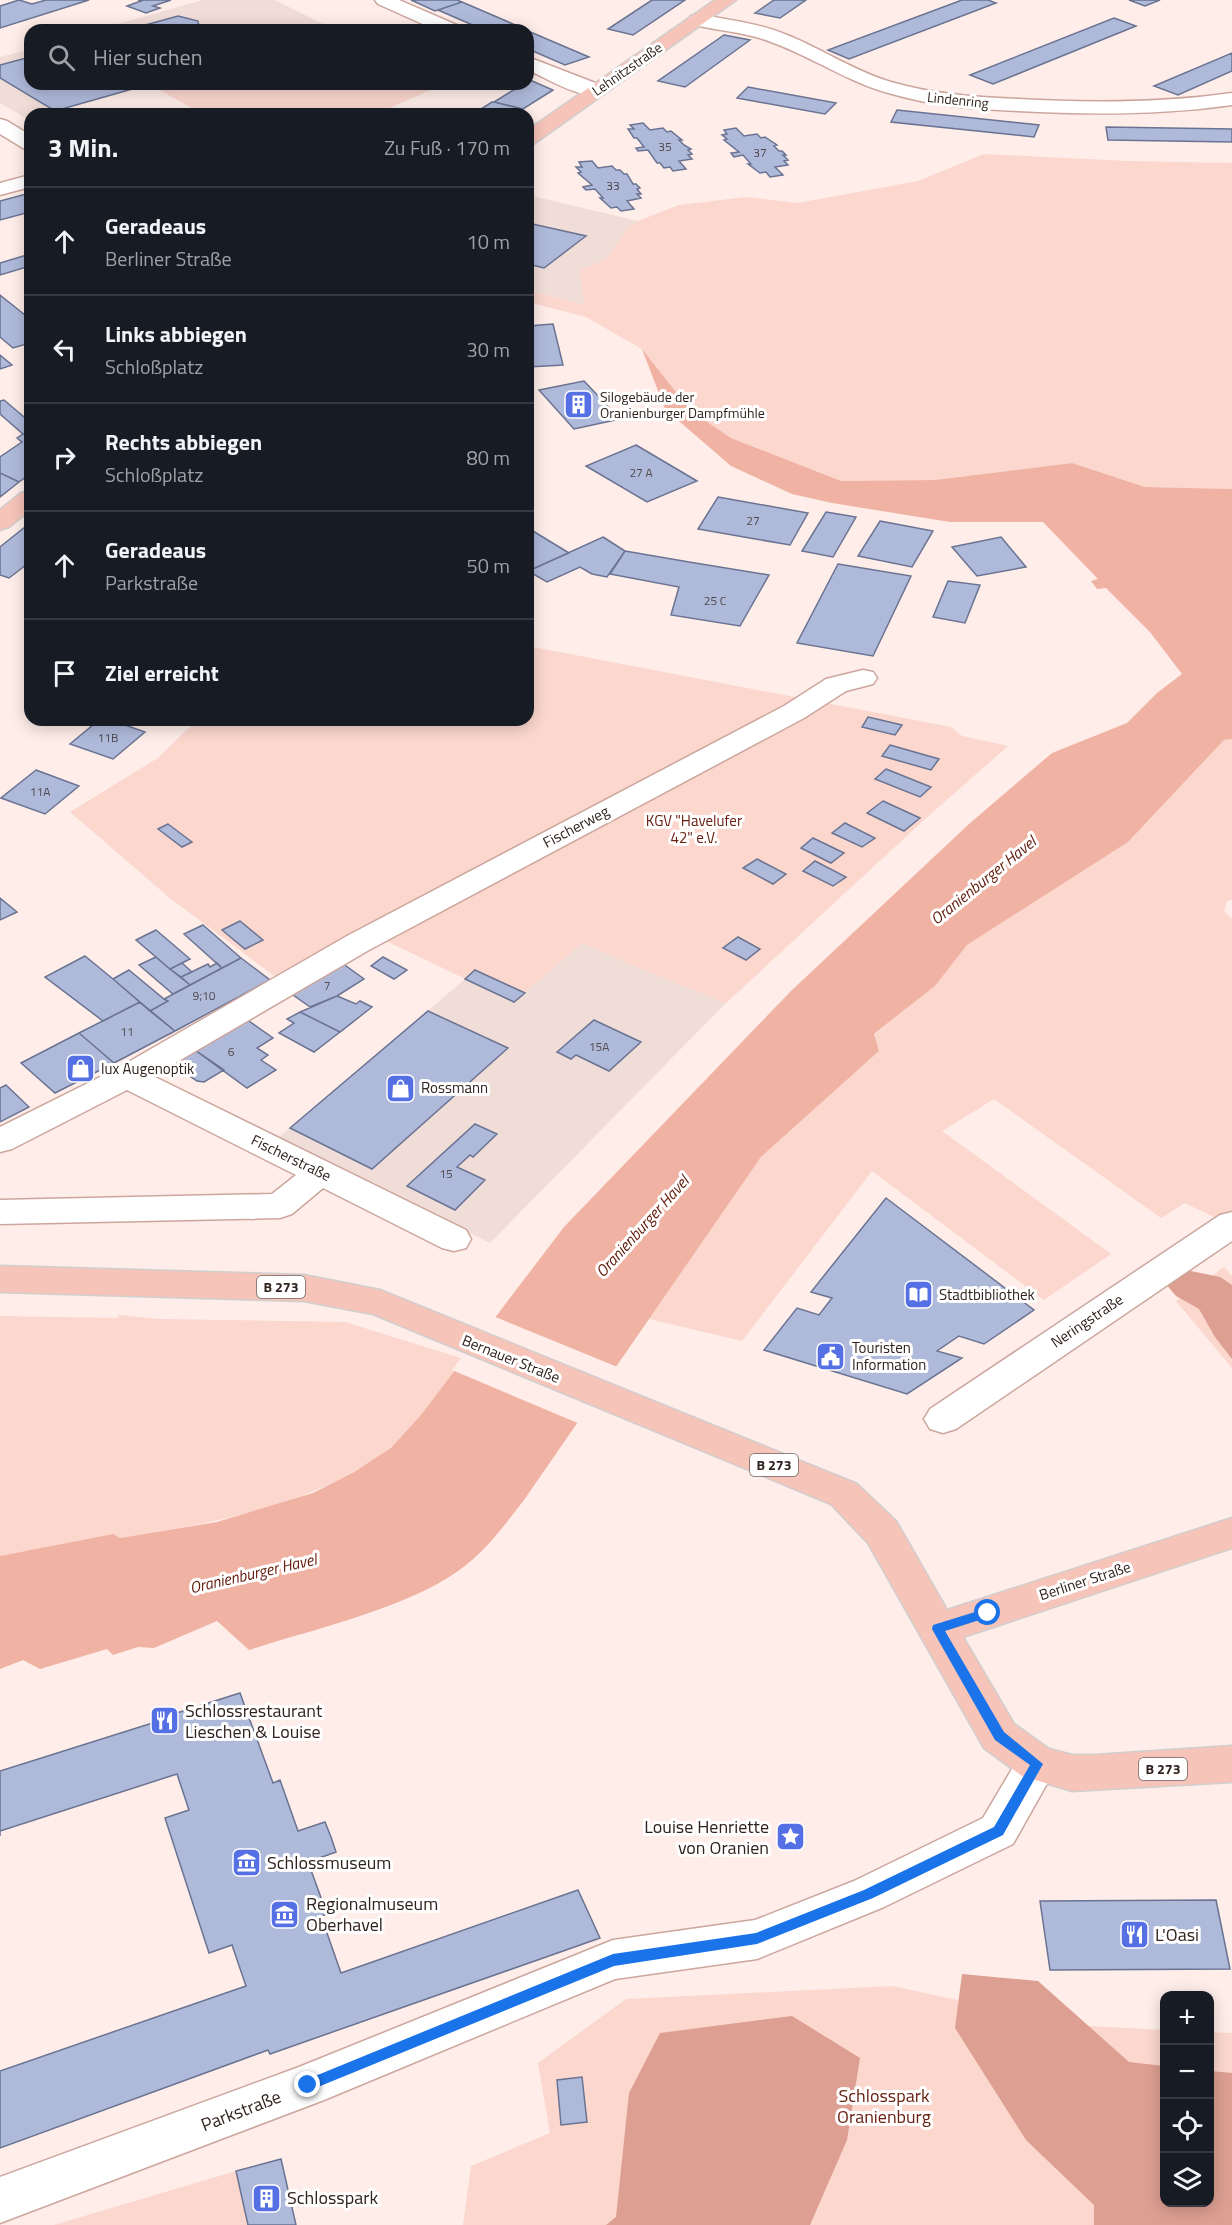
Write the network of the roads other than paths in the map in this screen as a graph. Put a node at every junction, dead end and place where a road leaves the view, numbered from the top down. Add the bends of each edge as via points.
1 (384, 0) edge
2 (727, 0) edge
3 (698, 20) junction
4 (438, 24) edge
5 (534, 66) edge
6 (596, 90) junction
7 (1232, 99) edge
8 (0, 125) edge
9 (534, 135) edge
10 (24, 140) edge
11 (24, 183) edge
12 (0, 189) edge
13 (24, 503) edge
14 (0, 522) edge
15 (862, 678) dead end
16 (129, 1076) junction
17 (0, 1141) edge
18 (321, 1172) junction
19 (0, 1212) edge
20 (1232, 1224) edge
21 (454, 1239) dead end
22 (0, 1279) edge
23 (943, 1419) dead end
24 (1232, 1533) edge
25 (938, 1629) junction
26 (1037, 1764) junction
27 (1232, 1764) edge
28 (0, 2200) edge

1 - 4 street
2 - 3 main road, Lehnitzstraße
3 - 6 main road, Lehnitzstraße
3 - 7 street, Lindenring via 766,33 879,84 944,99 1110,109
5 - 6 street
6 - 9 main road, Lehnitzstraße
8 - 10 street
11 - 12 street
13 - 14 main road
15 - 16 street, Fischerweg via 836,685 794,712 358,943
16 - 17 street
16 - 18 street, Fischerstraße
18 - 19 street via 280,1206
18 - 21 street, Fischerstraße
20 - 23 street, Neringstraße
22 - 25 main road, Bernauer Straße / B 273 via 304,1288 380,1303 844,1494 882,1532
24 - 25 main road, Berliner Straße
25 - 26 main road, B 273 via 999,1736
26 - 27 main road, B 273 via 1072,1773
26 - 28 street, Parkstraße via 998,1831 869,1894 757,1939 613,1960 308,2085

